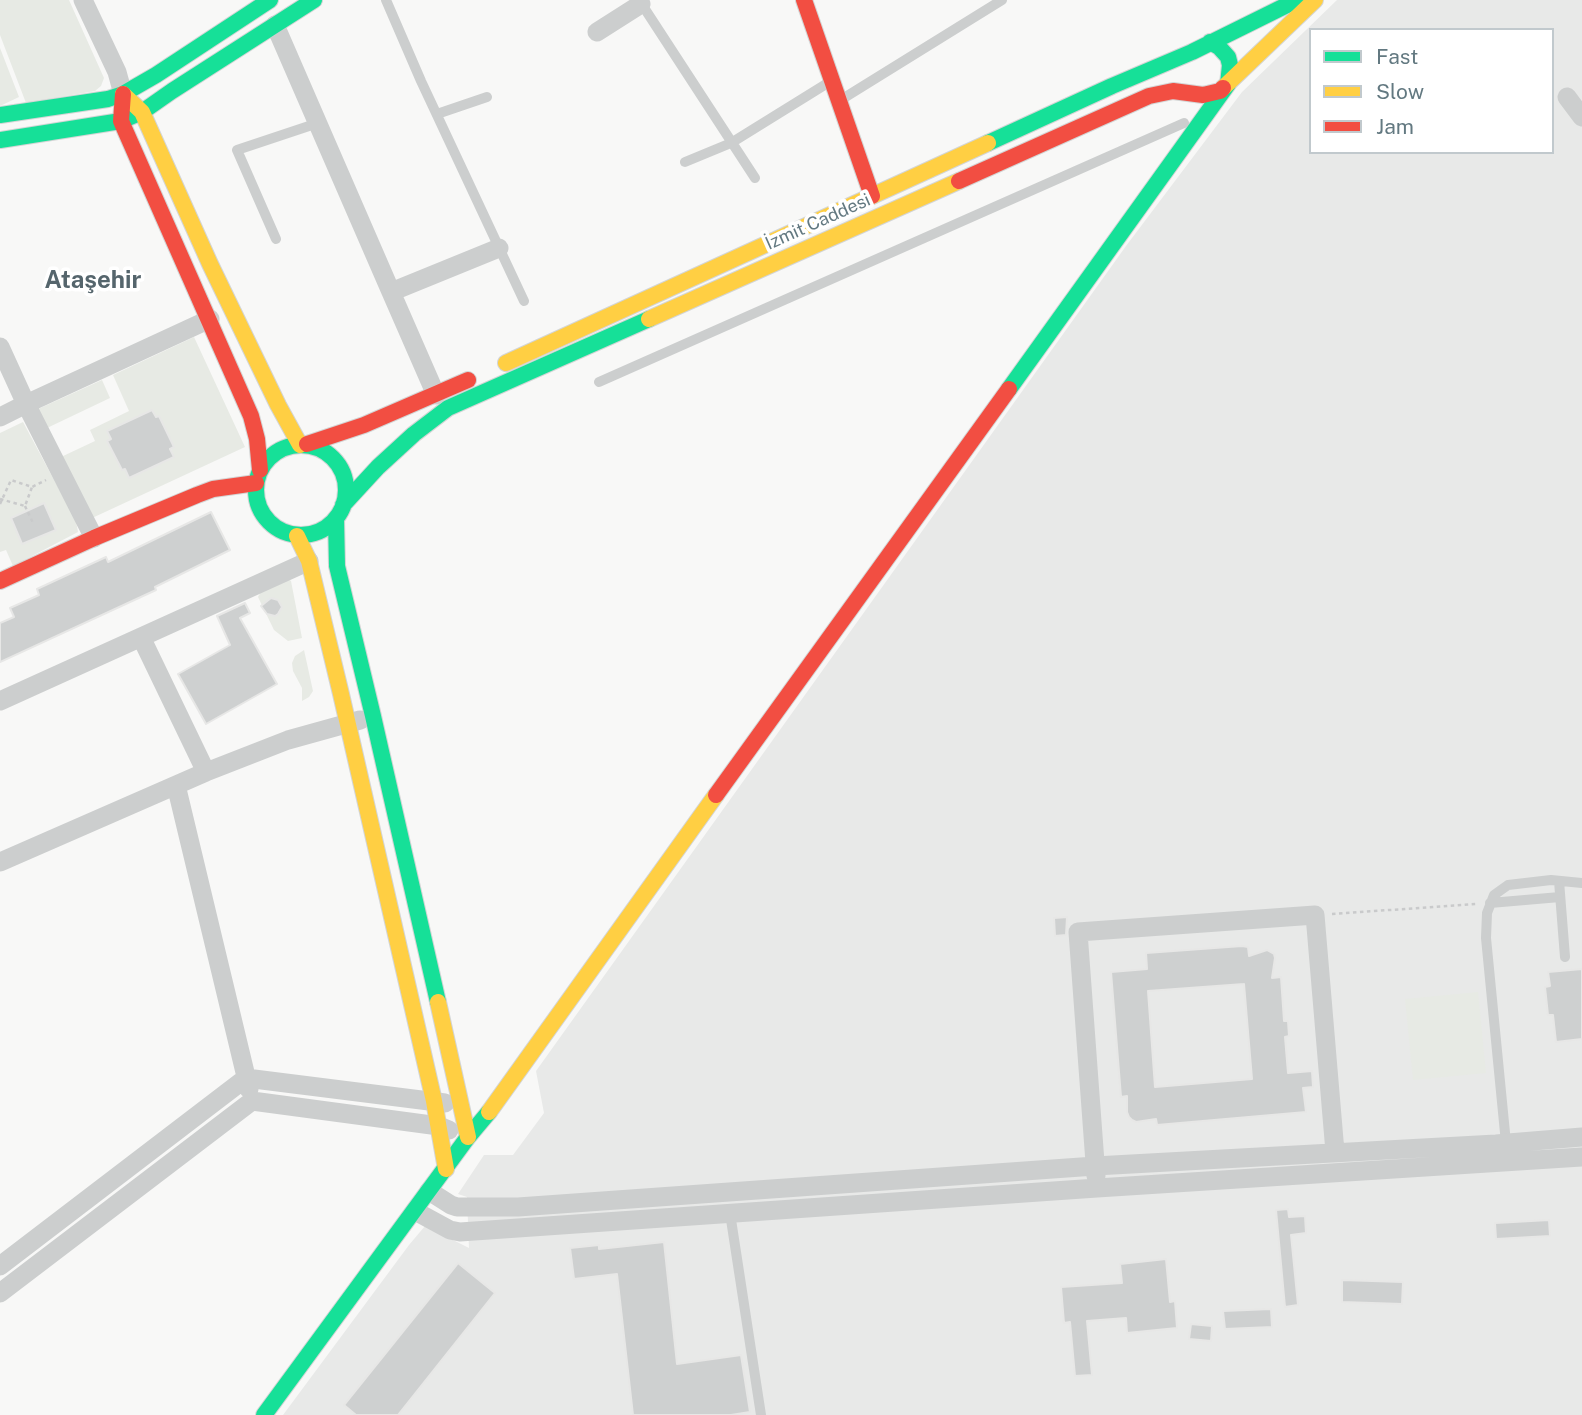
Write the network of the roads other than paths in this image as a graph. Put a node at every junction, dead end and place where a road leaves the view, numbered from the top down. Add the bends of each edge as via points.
1 (83, 0) edge
2 (270, 0) edge
3 (314, 0) edge
4 (386, 0) edge
5 (804, 0) edge
6 (1002, 0) edge
7 (1297, 0) edge
8 (1315, 0) edge
9 (640, 2) edge
10 (275, 25) junction
11 (597, 32) dead end
12 (1210, 42) junction
13 (1192, 52) junction
14 (832, 81) junction
15 (1228, 84) junction
16 (122, 94) junction
17 (1189, 94) junction
18 (487, 97) dead end
19 (1567, 97) dead end
20 (839, 102) junction
21 (2, 110) edge
22 (142, 112) junction
23 (437, 114) junction
24 (1582, 117) edge
25 (121, 121) junction
26 (318, 123) junction
27 (1184, 123) junction
28 (0, 140) edge
29 (732, 143) junction
30 (685, 162) dead end
31 (755, 178) dead end
32 (872, 196) junction
33 (1139, 207) junction
34 (276, 239) dead end
35 (499, 248) junction
36 (391, 292) junction
37 (524, 301) dead end
38 (210, 319) junction
39 (0, 347) edge
40 (599, 382) dead end
41 (436, 395) junction
42 (26, 404) junction
43 (0, 417) edge
44 (304, 445) junction
45 (258, 477) junction
46 (340, 511) junction
47 (297, 536) junction
48 (94, 538) junction
49 (309, 561) junction
50 (0, 582) edge
51 (141, 637) junction
52 (0, 701) edge
53 (373, 716) junction
54 (348, 722) junction
55 (206, 772) junction
56 (176, 785) junction
57 (0, 862) edge
58 (1559, 881) junction
59 (1582, 883) edge
60 (1560, 897) junction
61 (1490, 903) junction
62 (1565, 957) dead end
63 (246, 1078) junction
64 (251, 1101) junction
65 (434, 1101) junction
66 (461, 1105) junction
67 (491, 1109) junction
68 (439, 1126) junction
69 (468, 1137) junction
70 (1582, 1137) edge
71 (1506, 1143) junction
72 (1335, 1152) junction
73 (1582, 1157) edge
74 (1095, 1166) junction
75 (446, 1169) junction
76 (1097, 1188) junction
77 (429, 1191) junction
78 (415, 1211) junction
79 (730, 1213) junction
80 (0, 1266) edge
81 (0, 1293) edge
82 (264, 1415) edge
83 (761, 1415) edge

1 - 16 street via 117,72
2 - 16 street
3 - 10 street
4 - 23 lane
5 - 14 street
6 - 20 lane
7 - 12 street, İzmit Caddesi
8 - 15 street, İzmit Caddesi
9 - 11 street
9 - 29 lane
10 - 22 street
10 - 26 street
12 - 13 street, İzmit Caddesi
12 - 15 street via 1228,57
13 - 17 street via 1186,75
13 - 32 street, İzmit Caddesi
14 - 20 street
14 - 29 lane
15 - 17 street, İzmit Caddesi via 1220,91
15 - 33 street
16 - 21 street via 18,113
16 - 22 street
16 - 25 street
17 - 27 street
17 - 46 street, İzmit Caddesi via 1174,91 1149,96 449,408 378,467
18 - 23 lane
19 - 24 street
20 - 32 street
22 - 25 street
22 - 44 street via 278,405
23 - 35 lane
25 - 28 street
25 - 38 street
26 - 34 lane via 237,150
26 - 36 street
27 - 33 street
27 - 40 lane
29 - 30 lane
29 - 31 lane
32 - 41 street, İzmit Caddesi
33 - 67 street
35 - 36 street
35 - 37 lane
36 - 41 street
38 - 42 street
38 - 45 street via 251,416
39 - 42 street
41 - 44 street, İzmit Caddesi
42 - 43 street
42 - 48 street
44 - 45 street, İzmit Caddesi via 279,451 268,459
44 - 46 street via 330,456 338,466 345,492
45 - 47 street via 256,498 261,512 270,524
45 - 48 street via 213,489
46 - 47 street, İzmit Caddesi via 325,528
46 - 53 street via 337,566
47 - 49 street
48 - 50 street
49 - 51 street
49 - 54 street
51 - 52 street
51 - 55 street
53 - 54 street
53 - 66 street
54 - 55 street
54 - 65 street
55 - 56 street
56 - 57 street
56 - 63 street
58 - 59 lane
58 - 60 lane
58 - 61 lane via 1508,885
60 - 61 lane
60 - 62 lane
61 - 71 lane via 1486,938
63 - 64 street
63 - 65 street
63 - 80 street
64 - 68 street
64 - 81 street
65 - 66 street
65 - 68 street
66 - 67 street
66 - 69 street
67 - 69 street
68 - 69 street
68 - 75 street
69 - 75 street
70 - 71 street
71 - 72 street
72 - 74 street
72 - 74 street via 1315,915 1078,932
73 - 76 street
74 - 76 street
74 - 77 street via 518,1207 457,1207
75 - 77 street
76 - 79 street
77 - 78 street
78 - 79 street via 460,1232
78 - 82 street
79 - 83 lane

